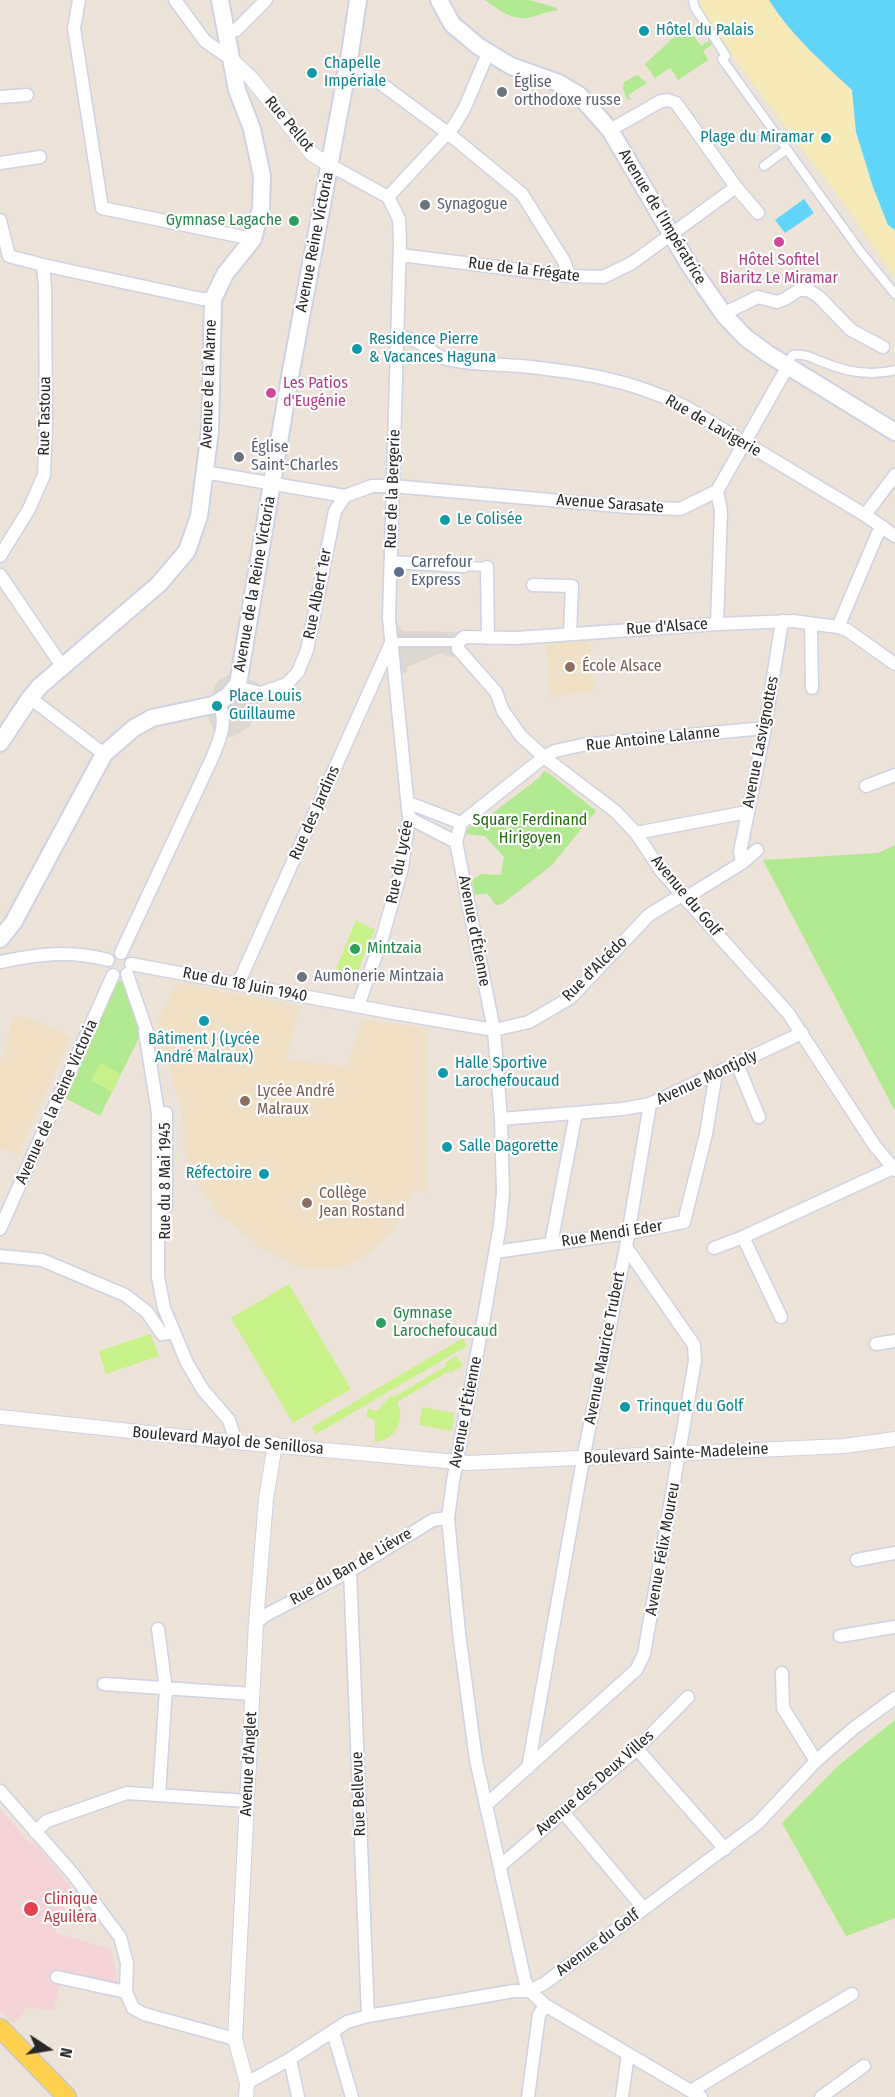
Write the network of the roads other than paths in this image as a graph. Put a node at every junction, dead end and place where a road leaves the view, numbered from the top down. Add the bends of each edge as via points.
1 (79, 0) edge
2 (175, 0) edge
3 (220, 0) edge
4 (266, 0) edge
5 (358, 0) edge
6 (439, 0) edge
7 (693, 0) edge
8 (226, 33) junction
9 (488, 53) junction
10 (231, 59) junction
11 (349, 60) junction
12 (27, 95) dead end
13 (0, 97) edge
14 (610, 130) junction
15 (446, 132) junction
16 (787, 149) junction
17 (40, 157) dead end
18 (0, 163) edge
19 (330, 165) junction
20 (764, 166) dead end
21 (739, 184) junction
22 (388, 197) junction
23 (758, 213) dead end
24 (0, 220) edge
25 (672, 234) junction
26 (2, 239) edge
27 (253, 239) junction
28 (400, 255) junction
29 (43, 265) junction
30 (569, 276) junction
31 (895, 294) edge
32 (213, 299) junction
33 (725, 316) junction
34 (398, 337) junction
35 (883, 347) dead end
36 (787, 365) junction
37 (895, 370) edge
38 (895, 432) edge
39 (744, 443) junction
40 (204, 472) junction
41 (895, 475) edge
42 (273, 484) junction
43 (392, 486) junction
44 (717, 491) junction
45 (345, 496) junction
46 (865, 515) junction
47 (883, 527) junction
48 (895, 536) edge
49 (0, 556) edge
50 (391, 562) junction
51 (464, 566) joint
52 (487, 567) joint
53 (0, 575) edge
54 (533, 585) dead end
55 (782, 621) junction
56 (717, 624) junction
57 (811, 624) junction
58 (838, 627) junction
59 (570, 634) junction
60 (488, 638) junction
61 (391, 642) junction
62 (458, 644) junction
63 (895, 664) edge
64 (62, 666) junction
65 (237, 685) junction
66 (812, 688) dead end
67 (30, 698) junction
68 (219, 702) junction
69 (765, 728) junction
70 (0, 743) edge
71 (105, 754) junction
72 (544, 758) junction
73 (895, 775) edge
74 (866, 786) dead end
75 (409, 803) junction
76 (747, 812) junction
77 (409, 818) junction
78 (461, 823) junction
79 (636, 833) junction
80 (456, 842) junction
81 (757, 850) dead end
82 (741, 863) junction
83 (684, 897) junction
84 (0, 939) edge
85 (121, 953) junction
86 (108, 960) junction
87 (0, 962) edge
88 (129, 969) junction
89 (113, 975) junction
90 (238, 984) junction
91 (358, 1006) junction
92 (494, 1030) junction
93 (802, 1033) junction
94 (736, 1064) junction
95 (716, 1073) junction
96 (650, 1104) junction
97 (576, 1113) junction
98 (759, 1117) dead end
99 (501, 1119) junction
100 (894, 1169) edge
101 (0, 1229) edge
102 (628, 1233) junction
103 (743, 1237) junction
104 (551, 1244) junction
105 (626, 1247) junction
106 (714, 1248) dead end
107 (495, 1252) junction
108 (0, 1256) edge
109 (781, 1317) dead end
110 (174, 1332) junction
111 (895, 1341) edge
112 (876, 1344) dead end
113 (0, 1417) edge
114 (895, 1439) edge
115 (236, 1442) junction
116 (275, 1444) junction
117 (680, 1454) junction
118 (583, 1458) junction
119 (457, 1462) junction
120 (448, 1518) junction
121 (895, 1553) edge
122 (857, 1560) dead end
123 (350, 1571) junction
124 (256, 1623) junction
125 (895, 1627) edge
126 (158, 1629) dead end
127 (840, 1636) dead end
128 (782, 1673) dead end
129 (104, 1684) dead end
130 (166, 1689) junction
131 (252, 1694) junction
132 (688, 1697) dead end
133 (895, 1698) edge
134 (637, 1749) junction
135 (816, 1761) junction
136 (528, 1768) junction
137 (0, 1791) edge
138 (159, 1794) junction
139 (247, 1801) junction
140 (487, 1804) junction
141 (563, 1812) junction
142 (35, 1832) junction
143 (725, 1849) junction
144 (500, 1866) junction
145 (644, 1909) junction
146 (57, 1977) dead end
147 (530, 1990) junction
148 (126, 1992) junction
149 (852, 1994) dead end
150 (545, 2006) junction
151 (368, 2016) junction
152 (0, 2028) edge
153 (333, 2032) junction
154 (235, 2039) junction
155 (628, 2054) junction
156 (290, 2059) junction
157 (864, 2066) dead end
158 (246, 2090) edge
159 (696, 2094) edge
160 (67, 2097) edge
161 (298, 2097) edge
162 (352, 2097) edge
163 (528, 2097) edge
164 (622, 2097) edge
165 (822, 2097) edge

1 - 27 street via 74,28 102,208
2 - 10 street via 205,41
3 - 8 main road, Avenue de la Marne
4 - 8 street via 236,30
5 - 11 main road, Avenue Reine Victoria
6 - 9 main road, Avenue de l'Impératrice via 452,24
7 - 16 street via 726,56 722,59
8 - 10 main road, Avenue de la Marne
9 - 14 main road, Avenue de l'Impératrice via 511,66 560,83 579,95
9 - 15 street via 465,107
10 - 19 street, Rue Pellot via 312,154
10 - 27 main road, Avenue de la Marne via 262,176 261,208
11 - 15 street
11 - 19 main road, Avenue Reine Victoria
12 - 13 street
14 - 21 street via 661,101 676,103
14 - 25 main road, Avenue de l'Impératrice
15 - 22 street
15 - 30 street via 522,194 564,261
16 - 20 street
16 - 31 street
17 - 18 street
19 - 22 street, Rue Pellot
19 - 42 main road, Avenue Reine Victoria
21 - 23 street
21 - 25 street, Rue de la Frégate
22 - 28 street via 399,219
24 - 26 street
25 - 30 street, Rue de la Frégate via 632,263 603,277
25 - 33 main road, Avenue de l'Impératrice
26 - 29 street via 9,256
27 - 32 main road, Avenue de la Marne via 225,274
28 - 30 street, Rue de la Frégate
28 - 34 street
29 - 32 street
29 - 49 street, Rue Tastoua via 44,475 29,509
32 - 40 main road, Avenue de la Marne via 210,431
33 - 35 street via 758,297 777,302 799,290 808,290 850,330
33 - 36 main road, Avenue de l'Impératrice via 757,346
34 - 39 street, Rue de Lavigerie via 418,340 447,359 565,371 637,386 684,406
34 - 43 street, Rue de la Bergerie
36 - 37 street via 793,356 801,354 852,372
36 - 38 main road, Avenue de l'Impératrice
36 - 39 street
39 - 44 street
39 - 46 street, Rue de Lavigerie
40 - 42 street
40 - 64 main road, Avenue de la Marne via 199,516 187,551 159,584
41 - 46 street
42 - 45 street
42 - 65 main road, Avenue de la Reine Victoria
43 - 44 street, Avenue Sarasate via 680,509
43 - 45 street via 372,486
43 - 50 street, Rue de la Bergerie
44 - 56 street via 721,511
45 - 65 street, Rue Albert 1er via 335,511 307,650 298,672 287,684 261,693
46 - 47 street, Rue de Lavigerie
47 - 48 street, Rue de Lavigerie
47 - 58 street
50 - 51 street
50 - 61 street, Rue de la Bergerie
51 - 52 street
52 - 60 street
53 - 64 street
54 - 59 street via 572,586
55 - 56 street, Rue d'Alsace
55 - 57 street, Rue d'Alsace
55 - 69 street, Avenue Lasvignottes
56 - 59 street, Rue d'Alsace
57 - 58 street, Rue d'Alsace
57 - 66 street
58 - 63 street
59 - 60 street, Rue d'Alsace
60 - 62 street, Rue d'Alsace via 464,637
61 - 62 street, Rue d'Alsace
61 - 75 street, Rue du Lycée
61 - 90 street, Rue des Jardins
62 - 72 street, Avenue du Golf via 458,650 496,692 503,711 521,736
64 - 67 main road, Avenue de la Marne
65 - 68 main road
67 - 70 main road, Avenue de la Marne
67 - 71 street
68 - 71 main road via 152,718 134,728
68 - 85 street via 224,727 213,756
69 - 72 street, Rue Antoine Lalanne via 582,745 555,751
69 - 76 street, Avenue Lasvignottes
71 - 84 main road via 13,923
72 - 78 street, Rue Antoine Lalanne
72 - 79 street, Avenue du Golf via 615,811
73 - 74 street
75 - 77 street, Rue du Lycée
75 - 78 street
76 - 79 street
76 - 82 street, Avenue Lasvignottes
77 - 80 street
77 - 91 street, Rue du Lycée via 384,935
78 - 80 street, Avenue d'Étienne
79 - 83 street, Avenue du Golf
80 - 92 street, Avenue d'Étienne
81 - 82 street, Rue d'Alcédo
82 - 83 street, Rue d'Alcédo
83 - 92 street, Rue d'Alcédo via 649,915 570,998 529,1022
83 - 93 street, Avenue du Golf
85 - 86 street
85 - 88 street via 128,957
86 - 87 street via 49,953
86 - 89 street
88 - 89 street via 120,977
88 - 90 street, Rue du 18 Juin 1940
88 - 110 street, Rue du 8 Mai 1945 via 145,1031 153,1046 164,1098 165,1276
89 - 101 street, Avenue de la Reine Victoria
90 - 91 street, Rue du 18 Juin 1940
91 - 92 street, Rue d'Alcédo
92 - 99 street, Avenue d'Étienne
93 - 94 street, Avenue Montjoly
93 - 100 street, Avenue du Golf
94 - 95 street, Avenue Montjoly
94 - 98 street
95 - 96 street, Avenue Montjoly
95 - 102 street, Rue Mendi Eder via 706,1134 684,1222
96 - 97 street, Avenue Montjoly
96 - 102 street, Avenue Maurice Trubert
97 - 99 street, Avenue Montjoly
97 - 104 street
99 - 107 street, Avenue d'Étienne via 503,1193
100 - 103 street
102 - 104 street, Rue Mendi Eder
102 - 105 street, Avenue Maurice Trubert
103 - 106 street
103 - 109 street
104 - 107 street, Rue Mendi Eder
105 - 117 street, Avenue Félix Moureu via 694,1345 695,1361
105 - 118 street, Avenue Maurice Trubert
107 - 119 street, Avenue d'Étienne
108 - 110 street via 42,1260 118,1292 147,1312 162,1334
110 - 115 street, Rue du 8 Mai 1945 via 203,1390 229,1420
111 - 112 street
113 - 115 street, Boulevard Mayol de Senillosa
114 - 117 street, Boulevard Sainte-Madeleine via 844,1446
115 - 116 street, Boulevard Mayol de Senillosa
116 - 119 street, Boulevard Mayol de Senillosa
116 - 124 street, Avenue d'Anglet via 266,1499
117 - 118 street, Boulevard Sainte-Madeleine
117 - 136 street, Avenue Félix Moureu via 644,1654 636,1670
118 - 119 street, Boulevard Sainte-Madeleine
118 - 136 street, Avenue Maurice Trubert
119 - 120 street, Avenue d'Étienne
120 - 123 street, Rue du Ban de Liévre via 433,1520
120 - 140 street, Avenue d'Étienne via 476,1760
121 - 122 street
123 - 124 street, Rue du Ban de Liévre
123 - 151 street, Rue Bellevue
124 - 131 street, Avenue d'Anglet
125 - 127 street
126 - 130 street
128 - 135 street via 783,1708
129 - 130 street
130 - 131 street
130 - 138 street
131 - 139 street, Avenue d'Anglet
132 - 134 street, Avenue des Deux Villes
133 - 135 street, Avenue du Golf
134 - 141 street, Avenue des Deux Villes
134 - 143 street
135 - 143 street, Avenue du Golf via 758,1823
136 - 140 street, Avenue Félix Moureu
137 - 142 street
138 - 139 street
138 - 142 street via 127,1793 47,1821
139 - 154 street, Avenue d'Anglet
140 - 144 street, Avenue d'Étienne
141 - 144 street, Avenue des Deux Villes
141 - 145 street
142 - 148 street via 73,1874 120,1937 127,1963
143 - 145 street, Avenue du Golf
144 - 147 street, Avenue d'Étienne
145 - 147 street, Avenue du Golf
146 - 148 street
147 - 150 street
147 - 151 street, Avenue du Golf
148 - 154 street via 133,2008 144,2014
149 - 159 street
150 - 155 street
150 - 163 street via 539,2015
151 - 153 street, Avenue du Golf via 347,2022
152 - 160 main road
153 - 156 street, Avenue du Golf
153 - 162 street
154 - 158 street, Avenue d'Anglet
155 - 159 street
155 - 164 street
156 - 158 street, Avenue du Golf
156 - 161 street
157 - 165 street

